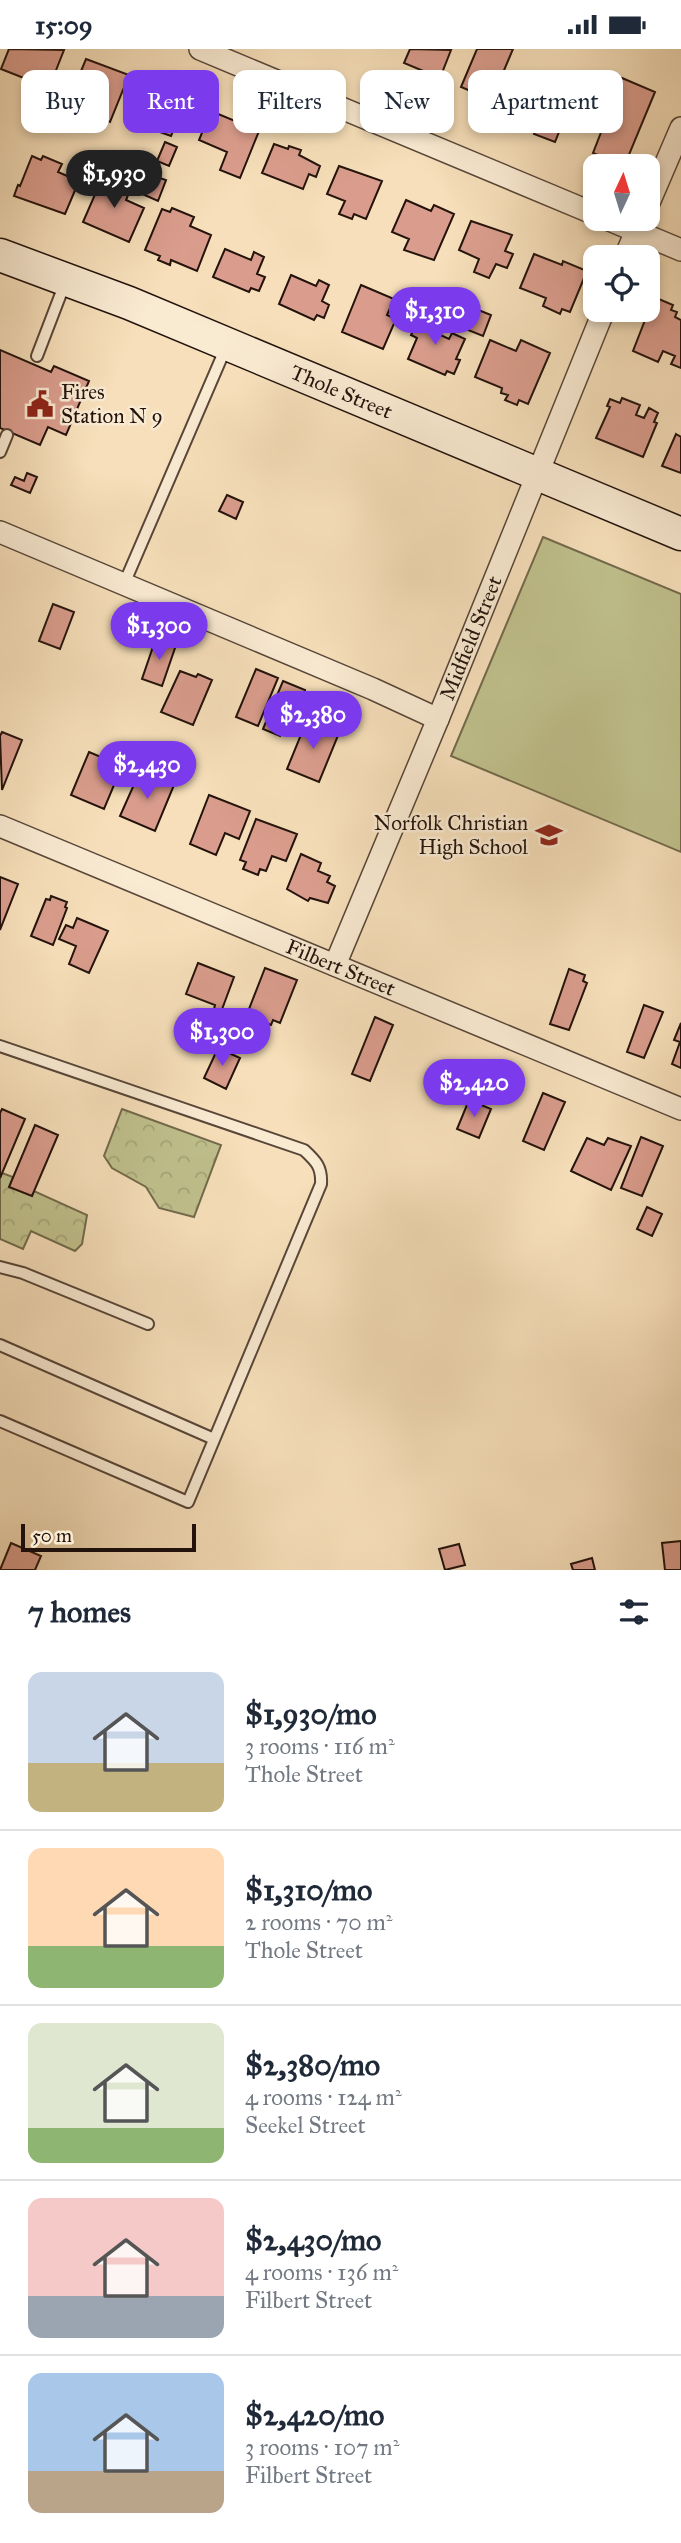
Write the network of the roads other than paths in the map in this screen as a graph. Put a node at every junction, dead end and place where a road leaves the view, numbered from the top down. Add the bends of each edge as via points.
1 (200, 49) edge
2 (681, 128) edge
3 (660, 177) edge
4 (583, 209) edge
5 (649, 231) edge
6 (681, 250) edge
7 (0, 255) edge
8 (66, 280) junction
9 (599, 322) edge
10 (227, 345) junction
11 (37, 356) dead end
12 (8, 435) dead end
13 (0, 452) edge
14 (537, 474) junction
15 (0, 532) edge
16 (681, 534) edge
17 (124, 584) junction
18 (438, 719) junction
19 (0, 826) edge
20 (335, 965) junction
21 (0, 1046) edge
22 (681, 1109) edge
23 (0, 1267) edge
24 (148, 1324) dead end
25 (0, 1345) edge
26 (0, 1421) edge
27 (214, 1439) junction

1 - 4 street
2 - 3 street
5 - 6 street
7 - 8 street, Thole Street
8 - 10 street, Thole Street
8 - 11 lane
9 - 14 street, Midfield Street
10 - 14 street, Thole Street
10 - 17 lane
12 - 13 lane
14 - 16 street, Thole Street
14 - 18 street, Midfield Street
15 - 17 street
17 - 18 street
18 - 20 street, Midfield Street
19 - 20 street, Filbert Street
20 - 22 street, Filbert Street
21 - 27 lane via 304,1150 321,1171 321,1184
23 - 24 lane
25 - 27 lane
26 - 27 lane via 188,1502

